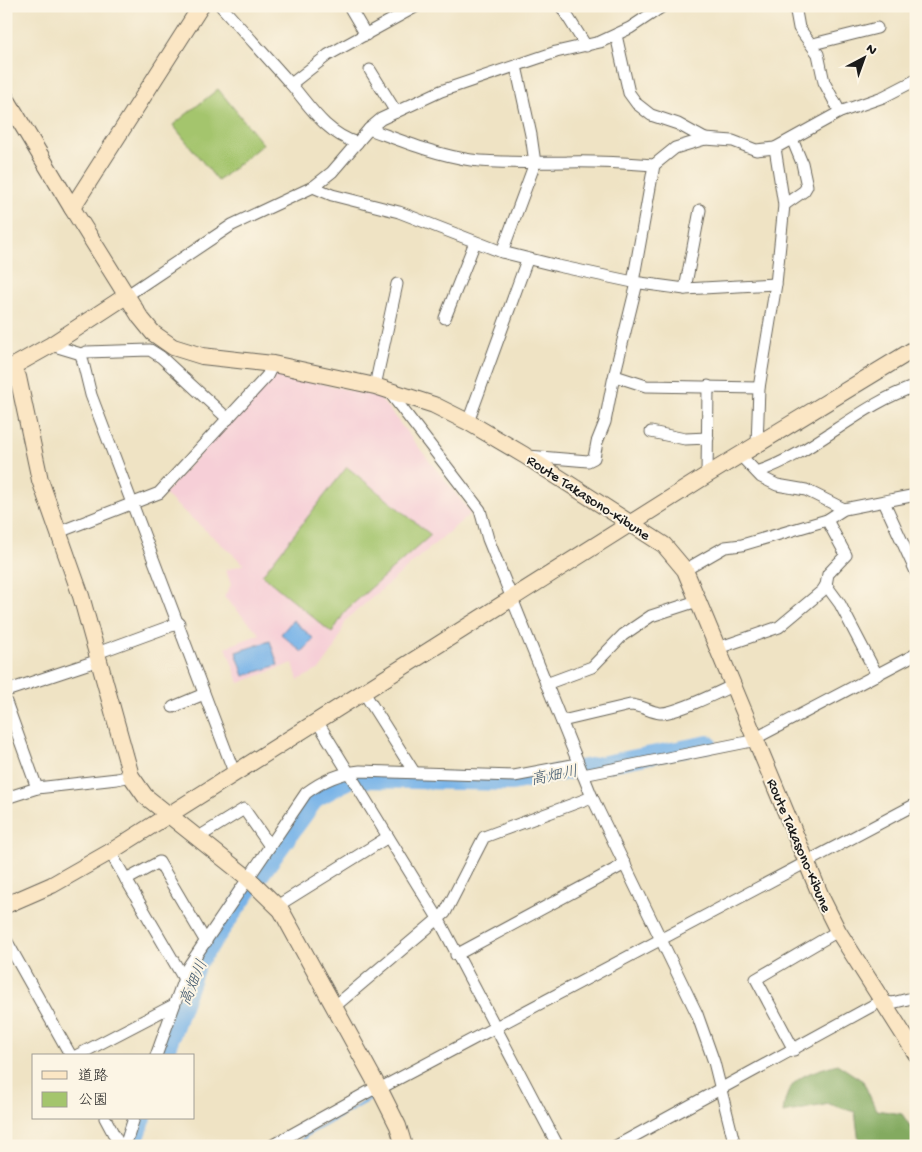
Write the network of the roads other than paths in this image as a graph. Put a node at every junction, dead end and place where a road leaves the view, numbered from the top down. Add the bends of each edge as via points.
1 (202, 6) edge
2 (221, 6) edge
3 (349, 6) edge
4 (417, 6) edge
5 (561, 6) edge
6 (663, 6) edge
7 (795, 6) edge
8 (878, 29) dead end
9 (366, 35) junction
10 (616, 35) junction
11 (813, 44) junction
12 (586, 46) junction
13 (516, 66) junction
14 (370, 70) dead end
15 (916, 80) edge
16 (291, 84) junction
17 (6, 98) edge
18 (396, 112) junction
19 (840, 112) junction
20 (369, 130) junction
21 (704, 139) junction
22 (792, 139) junction
23 (356, 143) junction
24 (775, 148) junction
25 (535, 163) junction
26 (654, 165) junction
27 (314, 187) junction
28 (784, 205) junction
29 (72, 208) junction
30 (700, 210) dead end
31 (475, 242) junction
32 (502, 252) junction
33 (527, 260) junction
34 (635, 282) junction
35 (397, 284) dead end
36 (776, 284) junction
37 (685, 289) junction
38 (126, 296) junction
39 (445, 318) dead end
40 (51, 345) junction
41 (916, 348) edge
42 (81, 354) junction
43 (273, 364) junction
44 (8, 368) edge
45 (615, 376) junction
46 (708, 386) junction
47 (916, 386) edge
48 (381, 388) junction
49 (759, 388) junction
50 (228, 420) junction
51 (468, 422) junction
52 (651, 432) dead end
53 (708, 438) junction
54 (757, 445) junction
55 (740, 455) junction
56 (524, 456) junction
57 (757, 472) junction
58 (707, 475) junction
59 (916, 495) edge
60 (884, 502) junction
61 (133, 503) junction
62 (844, 509) junction
63 (826, 520) junction
64 (631, 524) junction
65 (59, 532) junction
66 (685, 570) junction
67 (916, 572) edge
68 (826, 585) junction
69 (512, 598) junction
70 (698, 601) junction
71 (179, 623) junction
72 (718, 648) junction
73 (916, 654) edge
74 (98, 656) junction
75 (875, 672) junction
76 (546, 684) junction
77 (734, 685) junction
78 (6, 691) edge
79 (363, 691) junction
80 (204, 694) junction
81 (6, 702) edge
82 (173, 707) dead end
83 (316, 721) junction
84 (562, 721) junction
85 (757, 739) junction
86 (581, 769) junction
87 (234, 772) junction
88 (348, 772) junction
89 (414, 772) junction
90 (131, 776) junction
91 (37, 788) junction
92 (592, 797) junction
93 (6, 798) edge
94 (916, 804) edge
95 (167, 814) junction
96 (388, 837) junction
97 (197, 838) junction
98 (270, 846) junction
99 (110, 852) junction
100 (807, 863) junction
101 (625, 864) junction
102 (248, 878) junction
103 (126, 880) junction
104 (6, 905) edge
105 (277, 906) junction
106 (438, 918) junction
107 (838, 931) junction
108 (6, 940) edge
109 (661, 940) junction
110 (206, 942) junction
111 (456, 955) junction
112 (184, 979) junction
113 (916, 997) edge
114 (882, 1000) junction
115 (174, 1005) junction
116 (334, 1007) junction
117 (496, 1028) junction
118 (794, 1050) junction
119 (70, 1054) edge
120 (80, 1054) edge
121 (157, 1054) edge
122 (916, 1054) edge
123 (722, 1089) junction
124 (380, 1090) junction
125 (106, 1120) edge
126 (133, 1120) edge
127 (120, 1146) edge
128 (125, 1146) edge
129 (271, 1146) edge
130 (404, 1146) edge
131 (558, 1146) edge
132 (616, 1146) edge
133 (735, 1146) edge

1 - 29 street
2 - 16 street
3 - 9 street
4 - 9 street
5 - 12 street
6 - 10 street
7 - 11 street via 799,28
8 - 11 street
9 - 16 street via 328,55
10 - 12 street
10 - 21 street via 629,93 637,104 652,115 678,124
11 - 19 street via 824,82
12 - 13 street
13 - 18 street via 440,91
13 - 25 street
14 - 18 street
15 - 19 street via 883,97
16 - 23 street via 317,117 342,138
17 - 29 street, Route Takasono-Kibune
18 - 20 street
19 - 22 street
20 - 23 street
20 - 25 street via 464,158
21 - 24 street via 733,141 756,150
21 - 26 street via 675,148
22 - 24 street
22 - 28 street via 807,186
23 - 27 street via 332,172
24 - 28 street
25 - 26 street
25 - 32 street
26 - 34 street
27 - 31 street via 332,195 399,212
27 - 38 street via 232,225
28 - 36 street
29 - 38 street, Route Takasono-Kibune
30 - 37 street
31 - 32 street
31 - 39 street
32 - 33 street
33 - 34 street
33 - 51 street
34 - 37 street
34 - 45 street
35 - 48 street
36 - 37 street
36 - 49 street
38 - 40 street
38 - 43 street, Route Takasono-Kibune via 147,327 173,347 202,356
40 - 42 street
40 - 44 street
41 - 54 street
42 - 50 street via 150,350
42 - 61 street via 91,395
43 - 48 street, Route Takasono-Kibune
43 - 50 street via 267,376
44 - 65 street via 18,377 32,453 44,496
45 - 46 street via 646,386
45 - 56 street via 606,422 592,460
46 - 49 street
46 - 53 street
47 - 57 street via 881,400 778,465
48 - 51 street, Route Takasono-Kibune via 434,404
48 - 69 street via 480,510
49 - 54 street
50 - 61 street via 158,493
51 - 56 street, Route Takasono-Kibune
52 - 53 street via 685,439
53 - 58 street
54 - 55 street
55 - 57 street
55 - 58 street
56 - 64 street, Route Takasono-Kibune
57 - 62 street via 777,485 806,490
58 - 64 street
59 - 60 street
60 - 62 street
60 - 67 street
61 - 65 street
61 - 71 street
62 - 63 street
63 - 66 street via 725,547
63 - 68 street via 846,555 828,574
64 - 66 street, Route Takasono-Kibune via 664,545
64 - 69 street
65 - 74 street
66 - 70 street, Route Takasono-Kibune
68 - 72 street via 779,627
68 - 75 street via 840,604
69 - 76 street
69 - 79 street
70 - 72 street, Route Takasono-Kibune
70 - 76 street via 651,616 623,635 592,667
71 - 74 street
71 - 80 street
72 - 77 street, Route Takasono-Kibune
73 - 75 street
74 - 78 street
74 - 90 street
75 - 85 street
76 - 84 street
77 - 84 street via 702,700 660,713 630,705
77 - 85 street, Route Takasono-Kibune
79 - 83 street
79 - 89 street
80 - 82 street
80 - 87 street
81 - 91 street
83 - 87 street
83 - 88 street
84 - 86 street
85 - 86 street
85 - 100 street, Route Takasono-Kibune
86 - 89 street via 514,776
86 - 92 street
87 - 95 street
88 - 89 street
88 - 96 street
88 - 98 street via 321,782 306,794
90 - 91 street
90 - 95 street via 146,796
91 - 93 street
92 - 101 street
92 - 106 street via 484,837 452,902
94 - 100 street
95 - 97 street
95 - 99 street
96 - 105 street
96 - 106 street
97 - 98 street via 244,809
97 - 102 street
98 - 102 street
99 - 103 street
99 - 104 street via 52,885
100 - 107 street, Route Takasono-Kibune
100 - 109 street
101 - 109 street
101 - 111 street
102 - 105 street
102 - 110 street
103 - 110 street via 159,862
103 - 112 street
105 - 116 street
106 - 111 street
106 - 116 street
107 - 114 street, Route Takasono-Kibune
107 - 118 street via 756,980
108 - 119 street
109 - 117 street
109 - 123 street via 697,1014
110 - 112 street via 188,967
111 - 117 street
112 - 115 street
113 - 114 street via 892,1003
114 - 118 street
114 - 122 street, Route Takasono-Kibune
115 - 120 street
115 - 121 street
116 - 124 street
117 - 124 street
117 - 131 street
118 - 123 street
123 - 132 street
123 - 133 street
124 - 129 street
124 - 130 street
125 - 127 street
126 - 128 street

